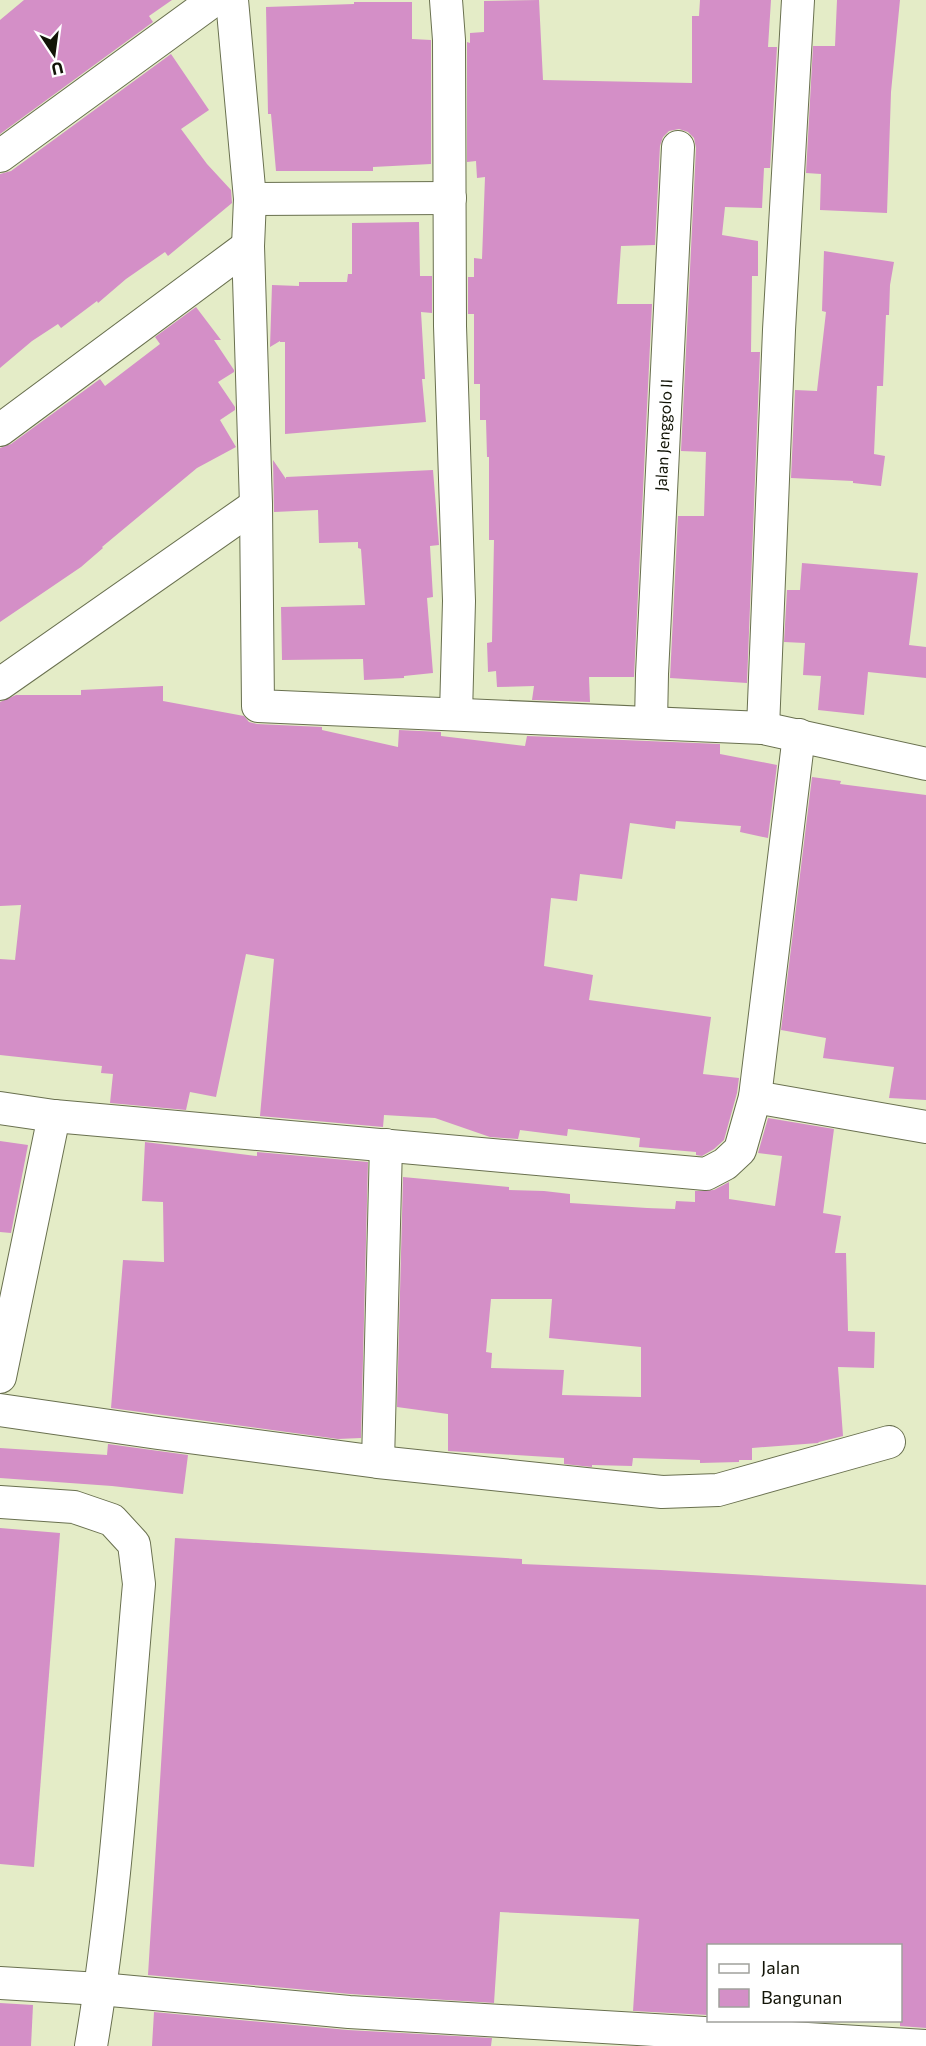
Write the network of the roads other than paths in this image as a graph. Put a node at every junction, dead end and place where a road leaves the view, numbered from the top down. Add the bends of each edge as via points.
1 (214, 0) edge
2 (232, 0) edge
3 (446, 0) edge
4 (798, 0) edge
5 (678, 147) dead end
6 (0, 156) edge
7 (450, 198) junction
8 (250, 200) junction
9 (248, 246) junction
10 (0, 430) edge
11 (256, 505) junction
12 (0, 684) edge
13 (456, 714) junction
14 (651, 723) junction
15 (763, 728) junction
16 (799, 735) junction
17 (926, 764) edge
18 (755, 1097) junction
19 (0, 1108) edge
20 (54, 1116) junction
21 (926, 1127) edge
22 (386, 1145) junction
23 (0, 1377) edge
24 (0, 1410) edge
25 (889, 1442) dead end
26 (378, 1462) junction
27 (0, 1502) edge
28 (0, 1983) edge
29 (100, 1989) junction
30 (91, 2046) edge
31 (926, 2046) edge

1 - 6 street
2 - 8 street
3 - 7 street
4 - 15 street via 779,330
5 - 14 street, Jalan Jenggolo II
7 - 8 street
7 - 13 street via 459,601
8 - 9 street
9 - 10 street
9 - 11 street
11 - 12 street
11 - 13 street via 258,706
13 - 14 street
14 - 15 street
15 - 16 street
16 - 17 street
16 - 18 street
18 - 21 street
18 - 22 street via 740,1150 706,1174
19 - 20 street
20 - 22 street
20 - 23 street
22 - 26 street
24 - 26 street
25 - 26 street via 718,1490 662,1492
27 - 29 street via 74,1506 112,1520 134,1544 139,1584
28 - 29 street
29 - 30 street
29 - 31 street via 349,2012

